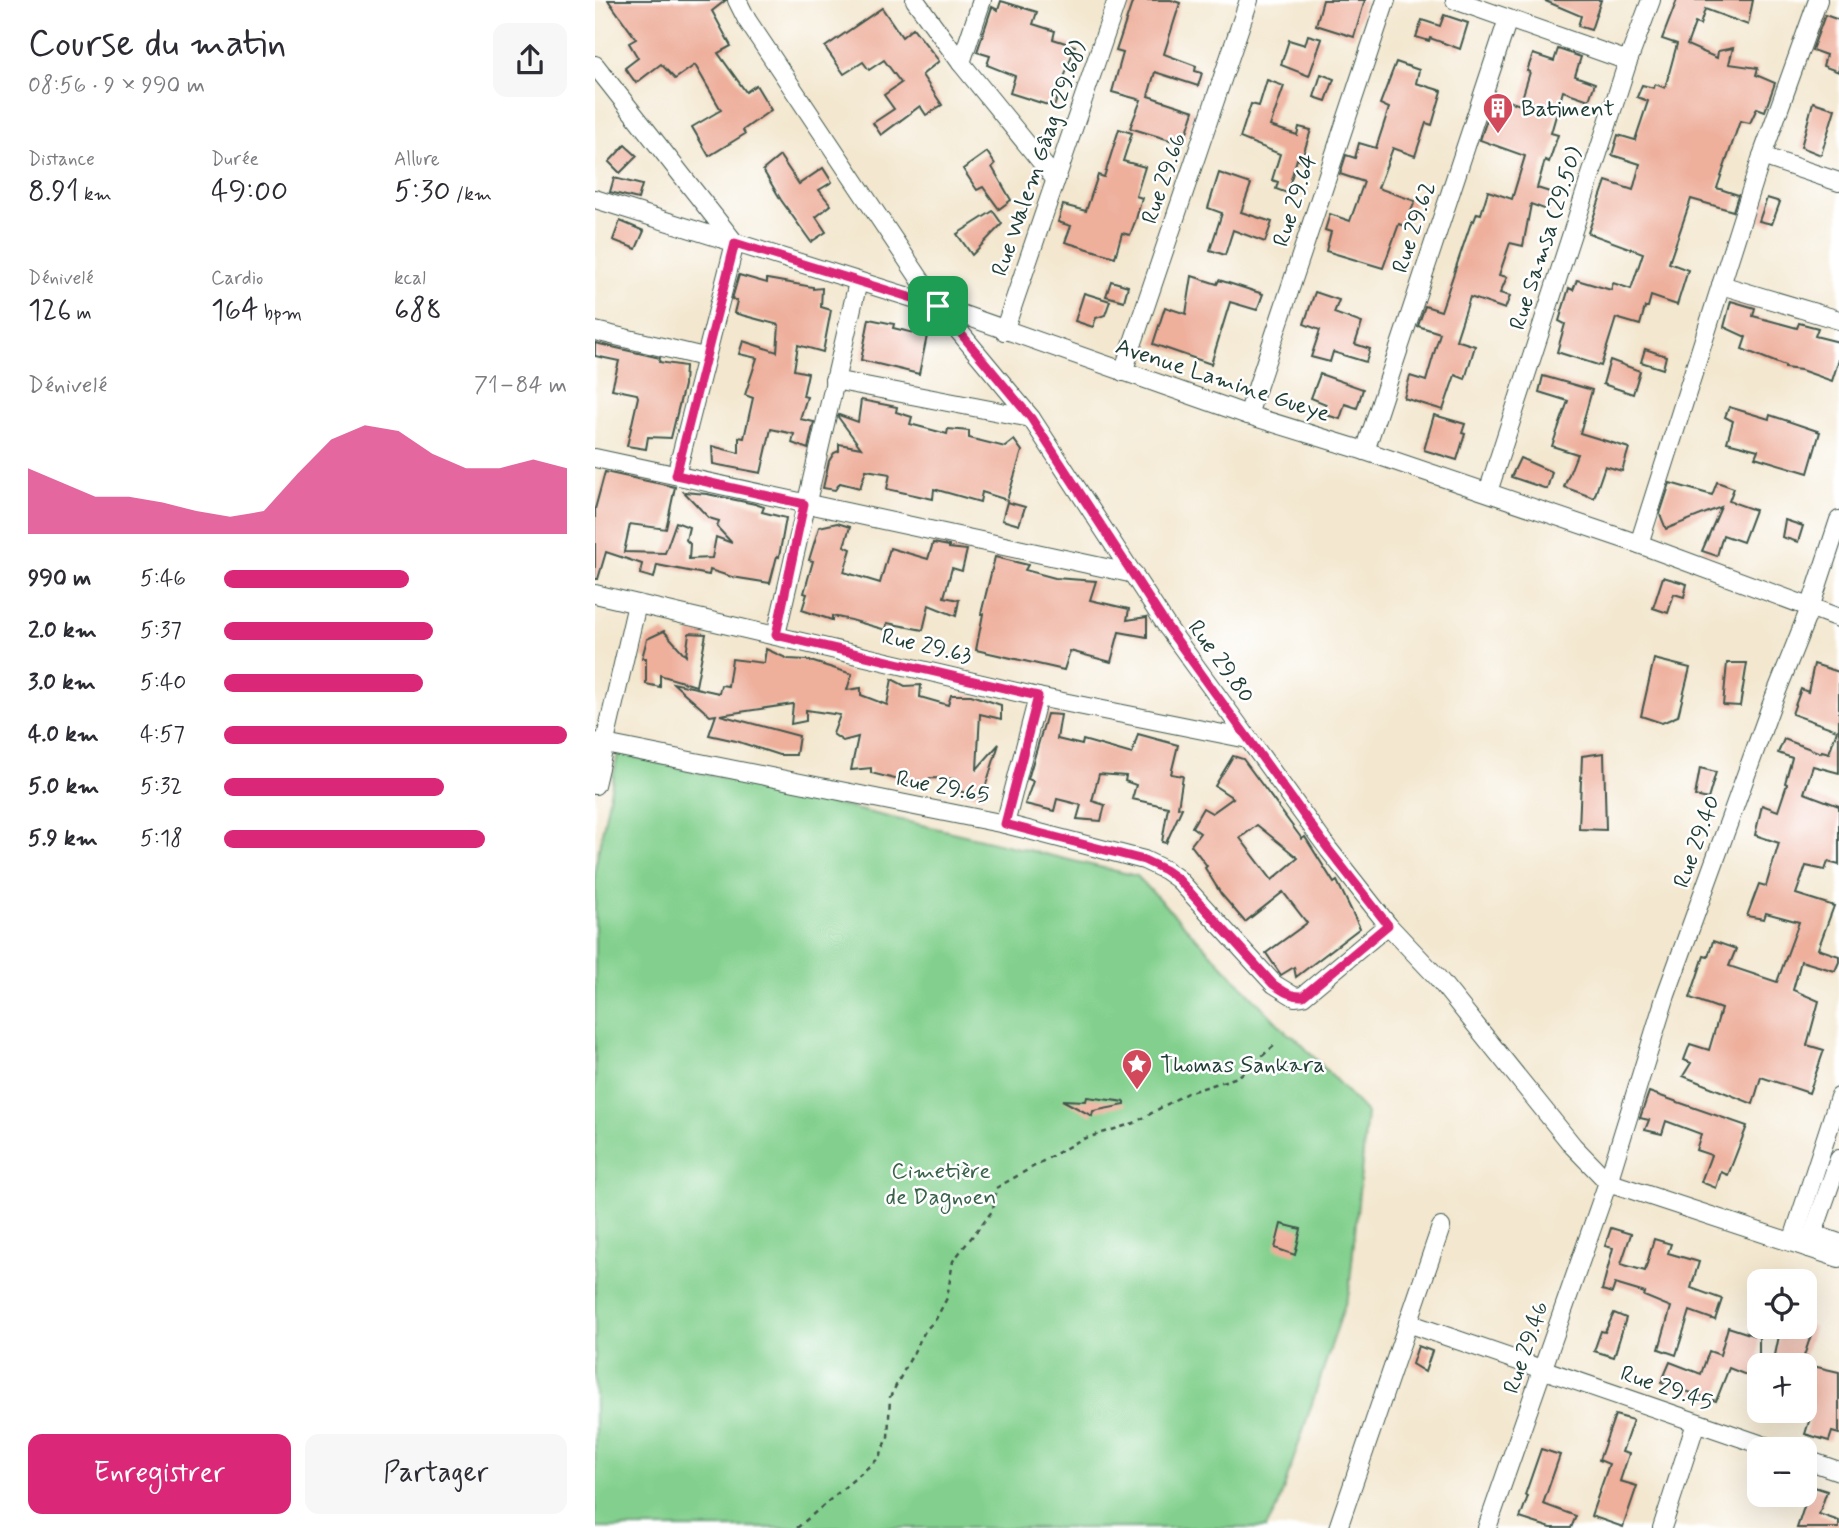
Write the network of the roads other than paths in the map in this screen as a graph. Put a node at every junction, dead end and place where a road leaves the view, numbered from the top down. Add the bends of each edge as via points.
1 (737, 0) edge
2 (915, 0) edge
3 (982, 0) edge
4 (1117, 0) edge
5 (1249, 0) edge
6 (1386, 0) edge
7 (1455, 0) edge
8 (1651, 0) edge
9 (1818, 0) edge
10 (1508, 19) junction
11 (1628, 61) junction
12 (961, 63) junction
13 (595, 65) edge
14 (1762, 156) junction
15 (1056, 180) junction
16 (1839, 181) edge
17 (595, 199) edge
18 (735, 243) junction
19 (857, 282) junction
20 (1721, 285) junction
21 (938, 306) junction
22 (1839, 320) edge
23 (595, 331) edge
24 (1004, 331) junction
25 (704, 357) junction
26 (1123, 372) junction
27 (834, 380) junction
28 (1248, 415) junction
29 (1031, 418) junction
30 (1365, 451) junction
31 (595, 458) edge
32 (676, 475) junction
33 (1488, 492) junction
34 (804, 504) junction
35 (1839, 520) edge
36 (1639, 544) junction
37 (1134, 574) junction
38 (595, 594) edge
39 (637, 604) junction
40 (1809, 608) junction
41 (1839, 618) edge
42 (776, 635) junction
43 (1038, 696) junction
44 (1248, 739) junction
45 (600, 743) edge
46 (595, 785) edge
47 (1005, 824) junction
48 (1388, 925) junction
49 (1839, 1097) edge
50 (1839, 1159) edge
51 (1608, 1182) junction
52 (1441, 1227) dead end
53 (1804, 1241) junction
54 (1839, 1242) edge
55 (1839, 1258) edge
56 (1408, 1323) junction
57 (1543, 1371) junction
58 (1696, 1423) junction
59 (1747, 1440) edge
60 (1817, 1463) edge
61 (1839, 1471) edge
62 (1338, 1528) edge
63 (1487, 1528) edge
64 (1662, 1528) edge

1 - 21 street
2 - 12 street
3 - 12 street
4 - 15 street, Rue Walem Gâag (29.68)
5 - 26 street, Rue 29.66
6 - 28 street, Rue 29.64
7 - 10 street
8 - 11 street, Rue Samsa (29.50)
9 - 14 street
10 - 11 street
10 - 30 street, Rue 29.62
11 - 33 street, Rue Samsa (29.50)
12 - 15 street
13 - 18 street
14 - 16 street
14 - 20 street
15 - 24 street, Rue Walem Gâag (29.68)
17 - 18 street, Avenue Lamine Gueye
18 - 19 street, Avenue Lamine Gueye
18 - 25 street
19 - 21 street, Avenue Lamine Gueye
19 - 27 street
20 - 22 street
20 - 36 street
21 - 24 street, Avenue Lamine Gueye
21 - 29 street, Rue 29.80
23 - 25 street
24 - 26 street, Avenue Lamine Gueye
25 - 32 street
26 - 28 street, Avenue Lamine Gueye
27 - 29 street
27 - 34 street
28 - 30 street, Avenue Lamine Gueye
29 - 37 street, Rue 29.80
30 - 33 street, Avenue Lamine Gueye
31 - 32 street
32 - 34 street
33 - 36 street, Avenue Lamine Gueye
34 - 37 street
34 - 42 street
35 - 40 street, Rue 29.40
36 - 40 street, Avenue Lamine Gueye
37 - 44 street, Rue 29.80
38 - 39 street, Rue 29.63
39 - 42 street, Rue 29.63
39 - 45 street
40 - 41 street, Avenue Lamine Gueye
40 - 51 street, Rue 29.40 via 1665,995
42 - 43 street, Rue 29.63
43 - 44 street, Rue 29.63
43 - 47 street
44 - 48 street, Rue 29.80
45 - 46 street
45 - 47 street, Rue 29.65
47 - 48 street, Rue 29.65 via 1144,860 1165,870 1273,984 1295,997 1303,996
48 - 51 street, Rue 29.80
49 - 53 street
50 - 53 street
51 - 53 street
51 - 57 street, Rue 29.46
52 - 56 street
53 - 54 street
53 - 55 street
56 - 57 street, Rue 29.45
56 - 62 street
57 - 58 street, Rue 29.45
57 - 63 street, Rue 29.46
58 - 59 street, Rue 29.45
58 - 64 street
60 - 61 street

